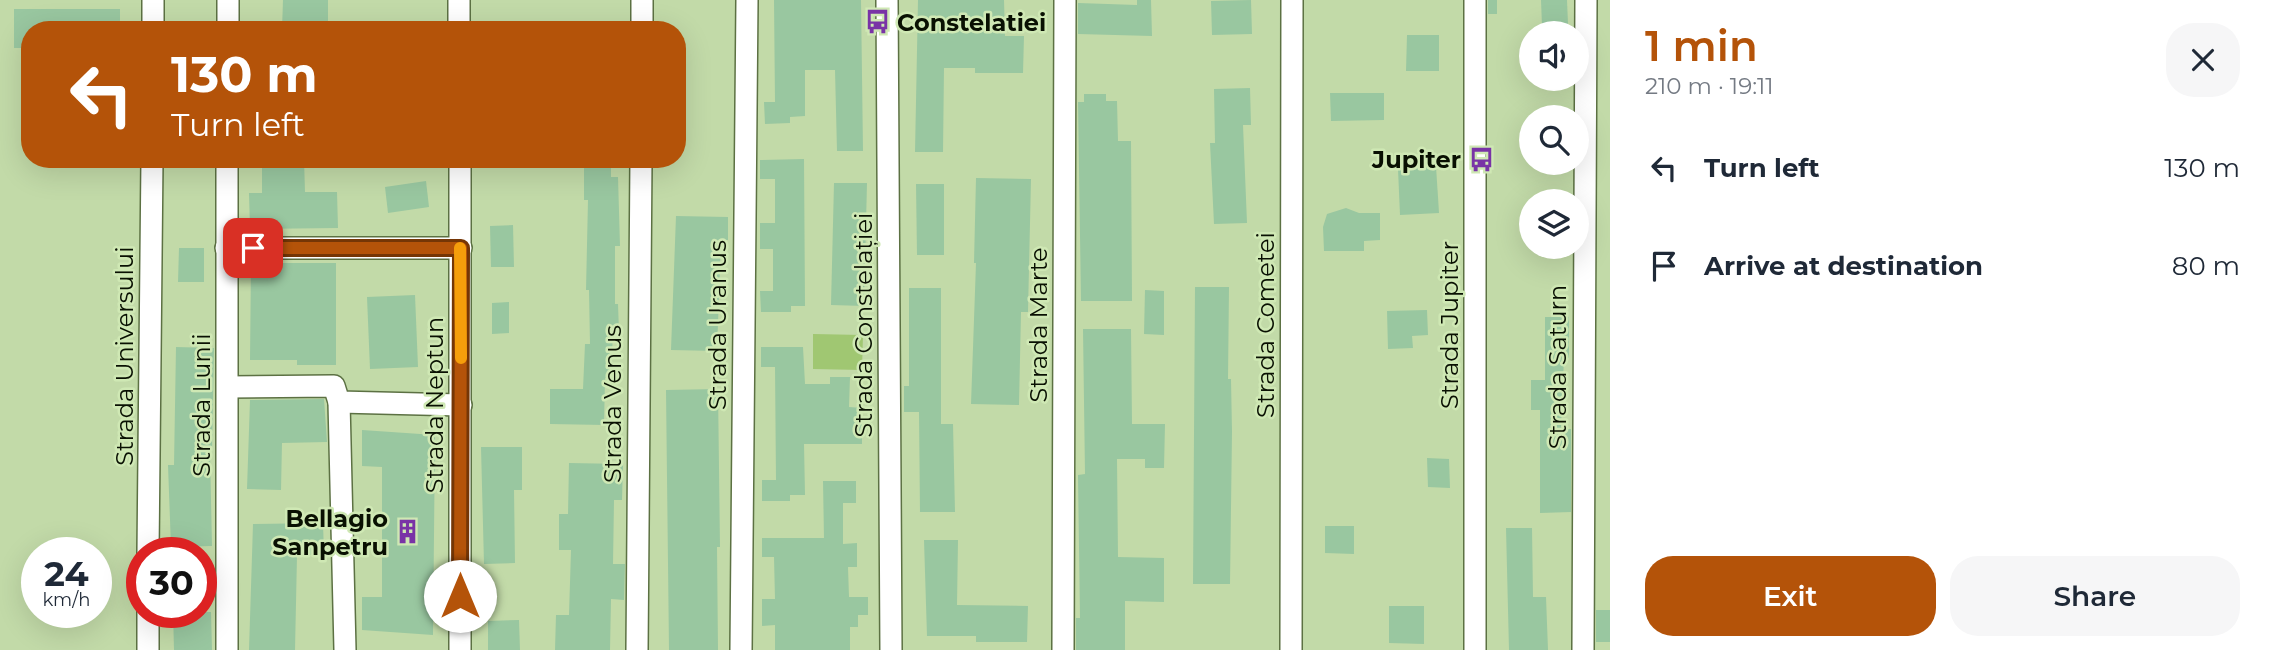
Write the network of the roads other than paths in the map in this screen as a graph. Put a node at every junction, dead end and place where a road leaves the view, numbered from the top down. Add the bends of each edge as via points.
1 (153, 0) edge
2 (228, 0) edge
3 (459, 0) edge
4 (642, 0) edge
5 (747, 0) edge
6 (887, 0) edge
7 (1065, 0) edge
8 (1292, 0) edge
9 (1475, 0) edge
10 (1586, 0) edge
11 (153, 21) edge
12 (228, 21) edge
13 (459, 21) edge
14 (642, 21) edge
15 (152, 168) edge
16 (227, 168) edge
17 (460, 168) edge
18 (641, 168) edge
19 (226, 248) junction
20 (461, 248) junction
21 (228, 387) junction
22 (339, 402) junction
23 (461, 405) junction
24 (148, 537) edge
25 (148, 628) edge
26 (148, 650) edge
27 (227, 650) edge
28 (345, 650) edge
29 (460, 650) edge
30 (637, 650) edge
31 (741, 650) edge
32 (891, 650) edge
33 (1063, 650) edge
34 (1291, 650) edge
35 (1475, 650) edge
36 (1583, 650) edge

1 - 11 street
2 - 12 street
3 - 13 street
4 - 14 street
5 - 31 street, Strada Uranus
6 - 32 street, Strada Constelației
7 - 33 street, Strada Marte
8 - 34 street, Strada Cometei
9 - 35 street, Strada Jupiter
10 - 36 street, Strada Saturn
15 - 24 street, Strada Universului
16 - 19 street, Strada Lunii
17 - 20 street, Strada Neptun
18 - 30 street, Strada Venus
19 - 20 street
19 - 21 street, Strada Lunii
20 - 23 street, Strada Neptun
21 - 22 street via 334,386
21 - 27 street, Strada Lunii
22 - 23 street
22 - 28 street
23 - 29 street, Strada Neptun
25 - 26 street

